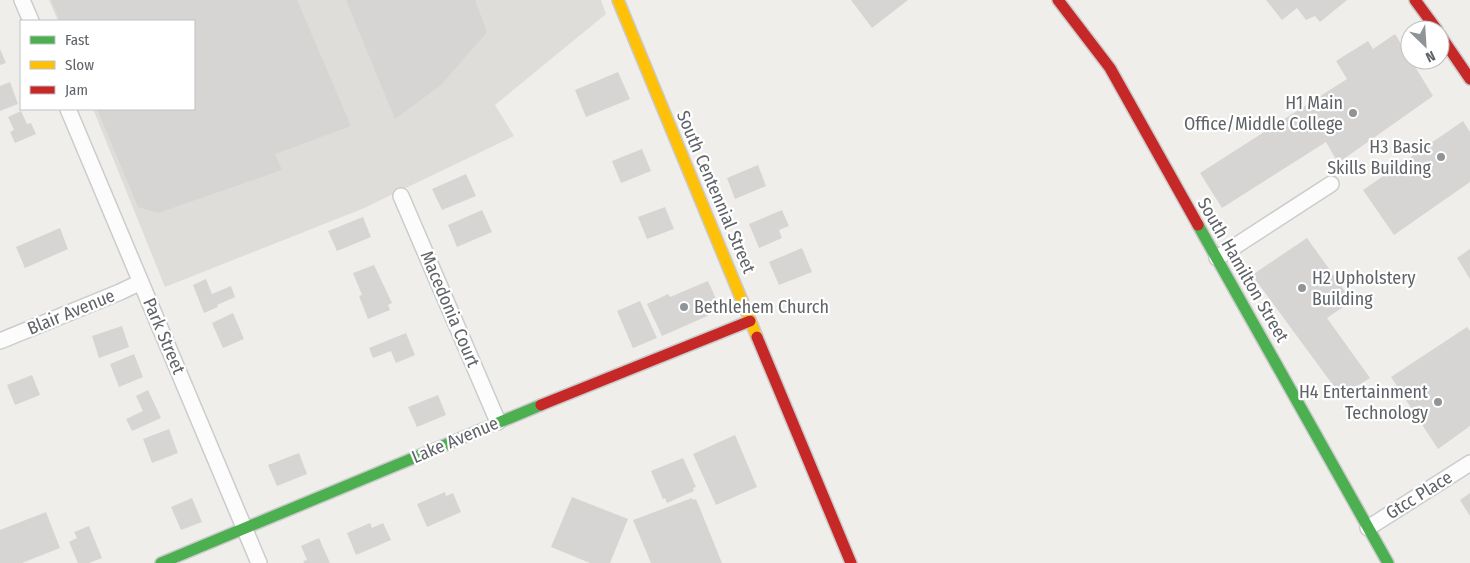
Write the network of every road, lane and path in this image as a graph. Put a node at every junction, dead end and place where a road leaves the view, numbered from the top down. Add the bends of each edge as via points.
1 (22, 0) edge
2 (618, 0) edge
3 (1058, 0) edge
4 (1415, 0) edge
5 (31, 20) edge
6 (1429, 20) edge
7 (1450, 50) edge
8 (1470, 79) edge
9 (68, 110) edge
10 (1331, 184) dead end
11 (401, 196) dead end
12 (1217, 258) junction
13 (141, 282) junction
14 (750, 321) junction
15 (0, 341) edge
16 (498, 422) junction
17 (1470, 462) edge
18 (245, 528) junction
19 (1368, 528) junction
20 (161, 563) edge
21 (259, 563) edge
22 (851, 563) edge
23 (1388, 563) edge

1 - 5 street
2 - 14 street, South Centennial Street
3 - 12 street, South Hamilton Street via 1110,68
4 - 6 street
7 - 8 street
9 - 13 street, Park Street
10 - 12 street
11 - 16 street, Macedonia Court
12 - 19 street, South Hamilton Street
13 - 15 street, Blair Avenue
13 - 18 street, Park Street
14 - 16 street, Lake Avenue
14 - 22 street, South Centennial Street
16 - 18 street, Lake Avenue
17 - 19 street, Gtcc Place
18 - 20 street, Lake Avenue
18 - 21 street, Park Street
19 - 23 street, South Hamilton Street

